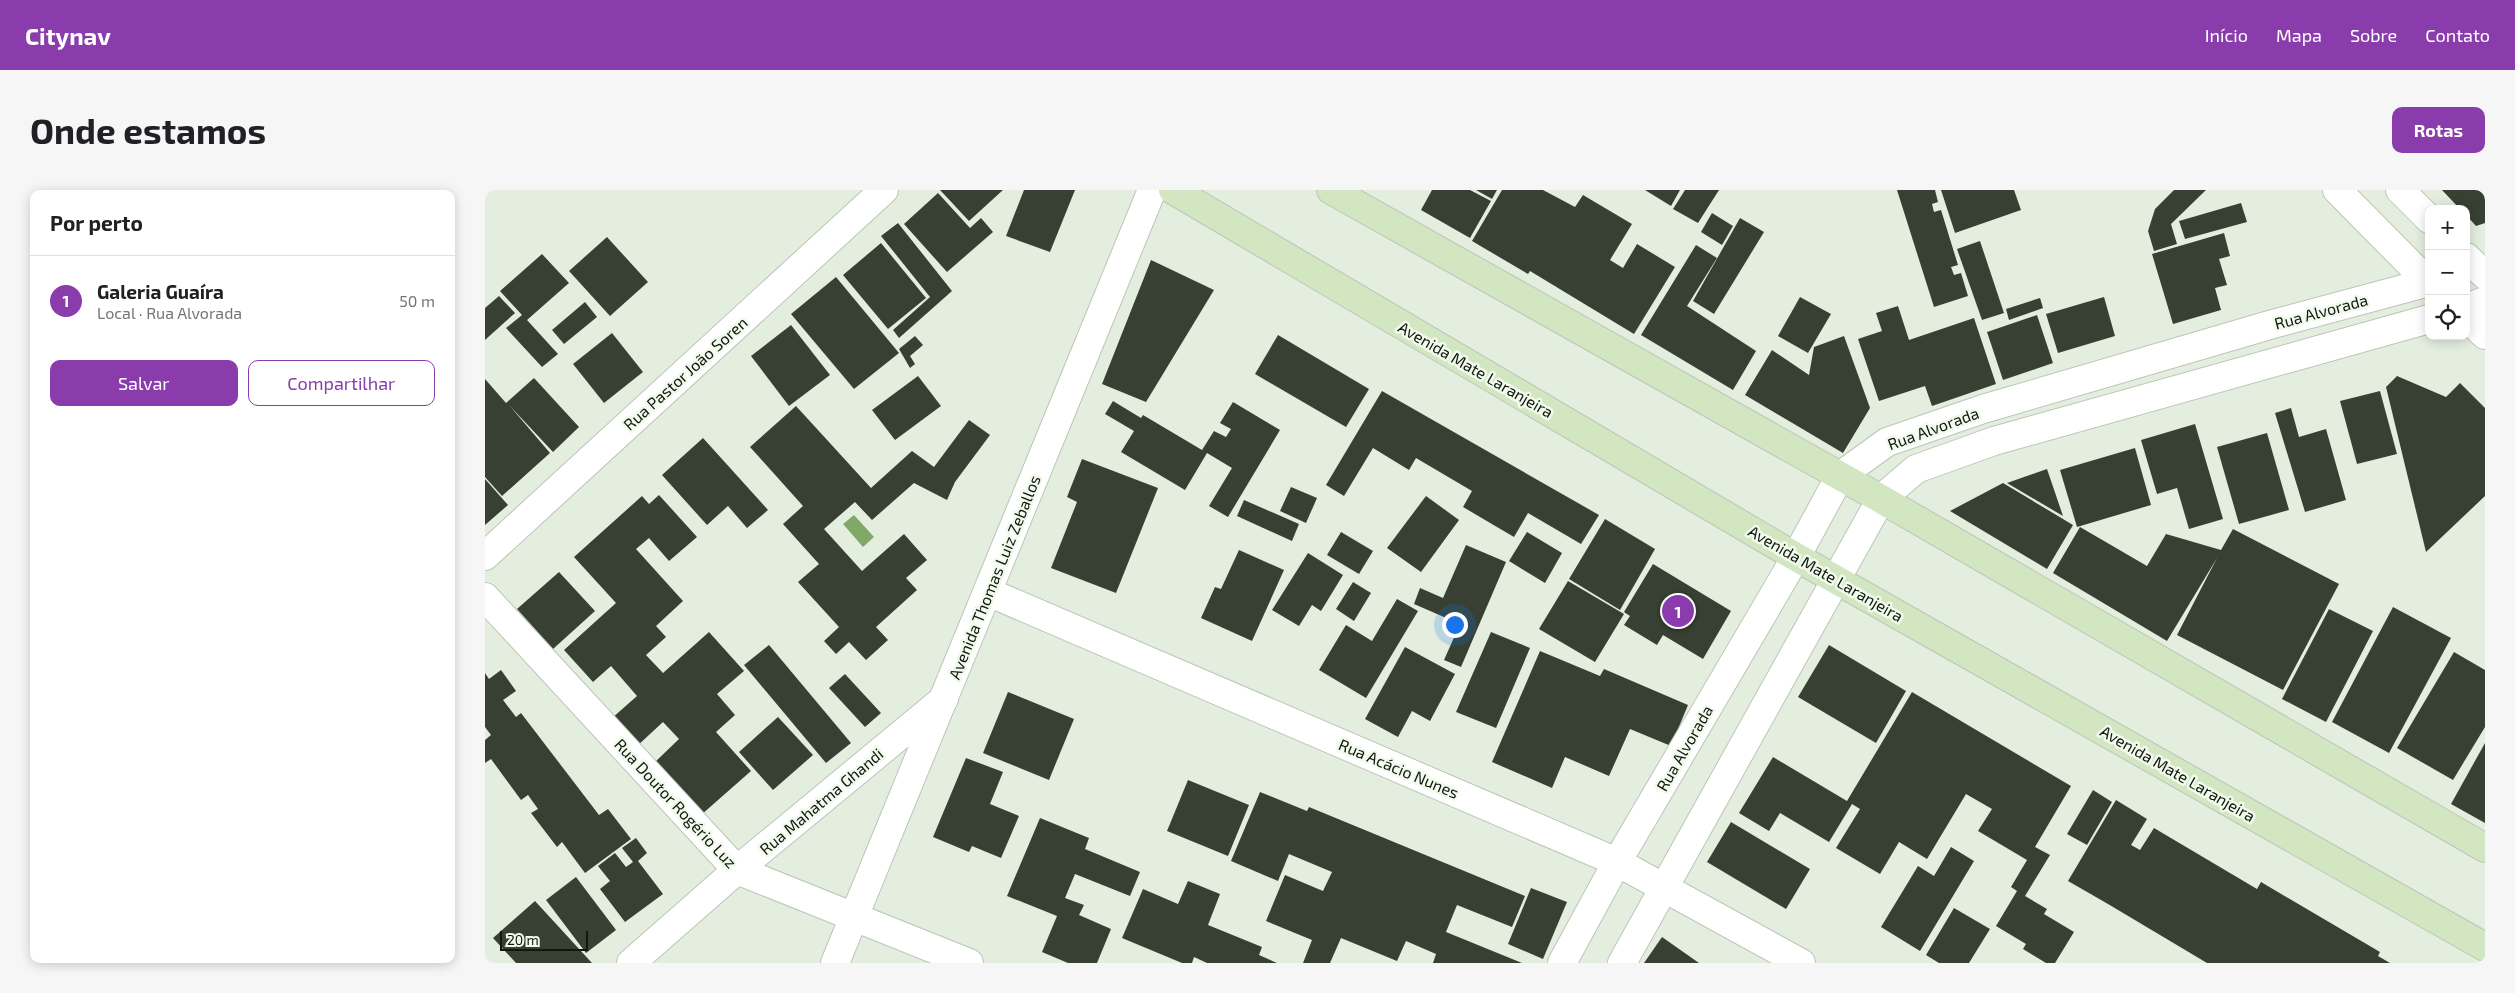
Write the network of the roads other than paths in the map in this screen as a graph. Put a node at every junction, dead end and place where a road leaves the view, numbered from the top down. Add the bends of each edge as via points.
1 (885, 190) edge
2 (1152, 190) edge
3 (1173, 190) edge
4 (1331, 190) edge
5 (2337, 190) edge
6 (2400, 190) edge
7 (2425, 215) edge
8 (2425, 278) edge
9 (2425, 283) edge
10 (2485, 301) edge
11 (2470, 307) edge
12 (2425, 320) edge
13 (2470, 320) edge
14 (2273, 324) junction
15 (2485, 335) edge
16 (2287, 358) junction
17 (1983, 409) junction
18 (1994, 441) junction
19 (1841, 476) junction
20 (1881, 499) junction
21 (485, 556) edge
22 (1796, 557) junction
23 (1836, 580) junction
24 (988, 592) junction
25 (485, 597) edge
26 (943, 700) junction
27 (2485, 848) edge
28 (1617, 862) junction
29 (737, 870) junction
30 (1665, 889) junction
31 (855, 917) junction
32 (2485, 947) edge
33 (631, 963) edge
34 (835, 963) edge
35 (969, 963) edge
36 (1562, 963) edge
37 (1622, 963) edge
38 (1801, 963) edge

1 - 21 street, Rua Pastor João Soren
2 - 24 street, Avenida Thomas Luiz Zeballos
3 - 22 main road, Avenida Mate Laranjeira
4 - 19 main road
5 - 8 street
6 - 7 street
9 - 14 street, Rua Alvorada
10 - 11 street
12 - 16 street, Rua Alvorada
13 - 15 street
14 - 16 street
14 - 17 street, Rua Alvorada
16 - 18 street, Rua Alvorada
17 - 18 street
17 - 19 street, Rua Alvorada via 1887,442
18 - 20 street, Rua Alvorada via 1916,469
19 - 20 main road
19 - 22 street, Rua Alvorada
20 - 23 street, Rua Alvorada
20 - 27 main road
22 - 23 main road, Avenida Mate Laranjeira
22 - 28 street, Rua Alvorada
23 - 30 street, Rua Alvorada
23 - 32 main road, Avenida Mate Laranjeira
24 - 26 street, Avenida Thomas Luiz Zeballos
24 - 28 street, Rua Acácio Nunes
25 - 29 street, Rua Doutor Rogério Luz
26 - 29 street, Rua Mahatma Ghandi
26 - 31 street, Avenida Thomas Luiz Zeballos
28 - 30 street, Rua Acácio Nunes
28 - 36 street, Rua Alvorada
29 - 31 street, Rua Doutor Rogério Luz
29 - 33 street, Rua Mahatma Ghandi
30 - 37 street, Rua Alvorada
30 - 38 street, Rua Acácio Nunes
31 - 34 street, Avenida Thomas Luiz Zeballos
31 - 35 street, Rua Doutor Rogério Luz

